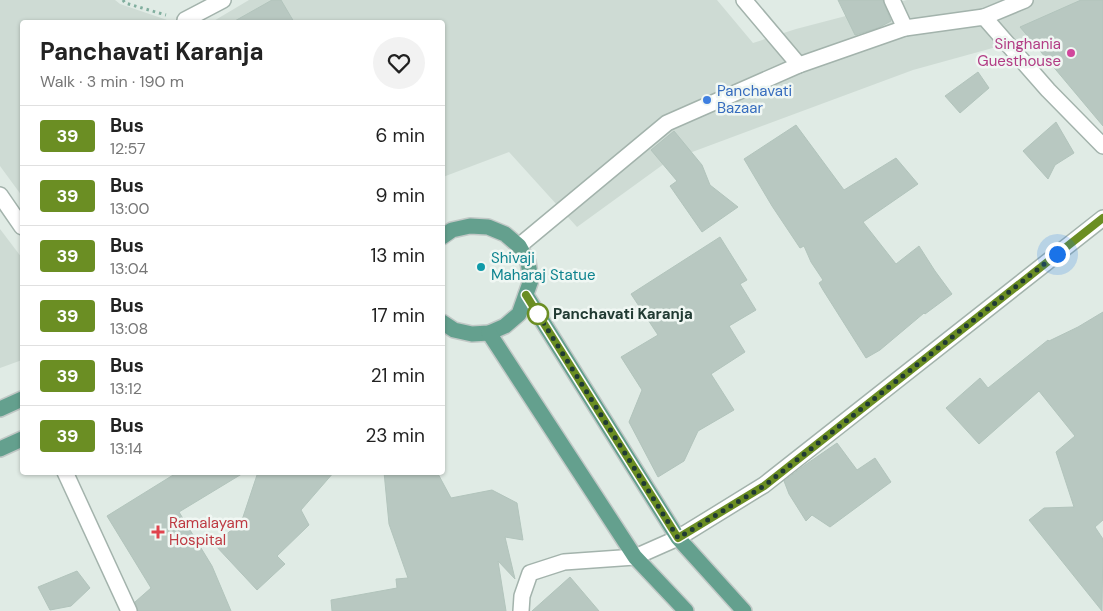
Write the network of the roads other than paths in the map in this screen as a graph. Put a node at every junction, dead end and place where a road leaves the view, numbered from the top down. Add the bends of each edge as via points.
1 (223, 0) edge
2 (744, 0) edge
3 (892, 0) edge
4 (1026, 0) edge
5 (984, 17) junction
6 (188, 20) edge
7 (904, 28) junction
8 (799, 65) junction
9 (1103, 146) edge
10 (0, 196) edge
11 (1103, 218) edge
12 (20, 224) edge
13 (445, 235) edge
14 (519, 246) junction
15 (526, 295) junction
16 (445, 324) edge
17 (489, 333) junction
18 (20, 400) edge
19 (0, 409) edge
20 (20, 440) edge
21 (0, 450) edge
22 (66, 475) edge
23 (678, 538) junction
24 (635, 557) junction
25 (129, 611) edge
26 (521, 611) edge
27 (686, 611) edge
28 (744, 611) edge

1 - 6 street
2 - 8 street
3 - 7 street
4 - 5 street
5 - 7 street
5 - 9 street
7 - 8 street
8 - 14 street via 667,123
10 - 12 street
11 - 23 street via 764,486
13 - 14 main road via 470,226 488,227 505,234
14 - 15 main road via 528,262 531,280
15 - 17 main road via 519,314 505,326
15 - 23 main road
16 - 17 main road via 454,330 472,334
17 - 24 main road
18 - 19 main road
20 - 21 main road
22 - 25 street
23 - 24 street
23 - 28 main road
24 - 26 street via 564,562 530,574 522,596
24 - 27 main road

